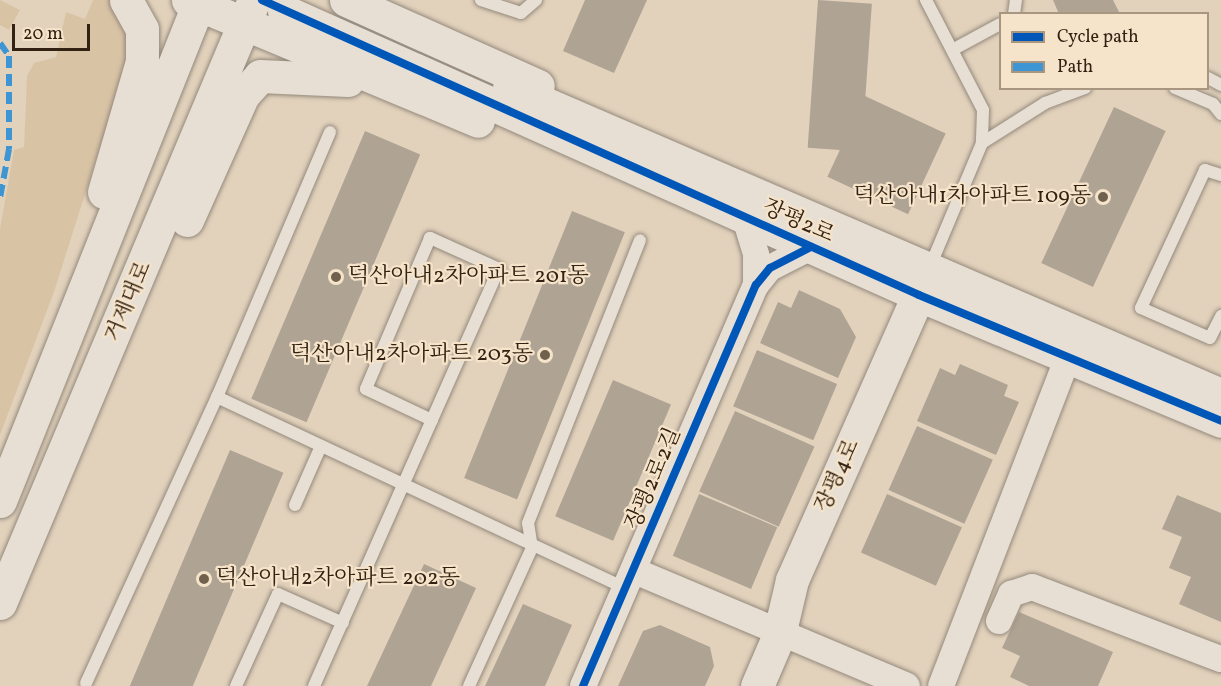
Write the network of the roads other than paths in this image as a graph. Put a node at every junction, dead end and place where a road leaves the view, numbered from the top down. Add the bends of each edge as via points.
1 (126, 0) edge
2 (346, 0) edge
3 (481, 0) edge
4 (536, 0) edge
5 (926, 0) edge
6 (195, 2) edge
7 (495, 4) edge
8 (273, 9) edge
9 (367, 25) edge
10 (999, 25) edge
11 (401, 28) junction
12 (954, 49) junction
13 (383, 84) junction
14 (1080, 90) edge
15 (1180, 90) edge
16 (1221, 114) edge
17 (330, 132) dead end
18 (982, 143) junction
19 (633, 154) junction
20 (1221, 175) edge
21 (746, 218) junction
22 (640, 240) dead end
23 (811, 247) junction
24 (924, 282) junction
25 (756, 285) junction
26 (79, 309) junction
27 (1221, 316) edge
28 (120, 326) junction
29 (1072, 346) junction
30 (1221, 395) edge
31 (217, 398) junction
32 (42, 404) junction
33 (432, 420) junction
34 (1221, 421) edge
35 (321, 446) junction
36 (0, 462) edge
37 (403, 486) junction
38 (0, 501) edge
39 (295, 505) dead end
40 (532, 548) junction
41 (631, 580) junction
42 (0, 603) edge
43 (999, 621) dead end
44 (343, 623) junction
45 (778, 635) junction
46 (1221, 659) edge
47 (86, 683) dead end
48 (236, 686) edge
49 (314, 686) edge
50 (469, 686) edge
51 (583, 686) edge
52 (757, 686) edge
53 (907, 686) edge
54 (941, 686) edge

1 - 26 street via 142,29 142,61 77,287
2 - 11 street
3 - 7 lane
4 - 7 lane via 521,13
5 - 12 lane
6 - 8 street
6 - 26 street, 거제대로
8 - 9 street
8 - 13 street
8 - 28 street, 거제대로
9 - 11 street
9 - 19 street, 장평2로
10 - 12 lane
11 - 19 street via 633,127
12 - 18 lane via 983,110
13 - 19 street via 606,173
13 - 28 street via 260,76 243,95 149,305 136,320
14 - 18 lane via 1045,104
15 - 16 lane via 1213,104
17 - 31 lane
18 - 24 lane
19 - 21 street, 장평2로
19 - 24 street, 장평2로
20 - 27 lane via 1205,170 1141,308 1210,338
21 - 23 street, 장평2로
21 - 25 street via 756,255
22 - 40 lane via 528,523
23 - 24 street, 장평2로
23 - 25 street via 770,267
24 - 29 street, 장평2로
24 - 45 street, 장평4로 via 792,580
25 - 41 street, 장평2로2길
26 - 32 street, 거제대로
28 - 42 street, 거제대로
29 - 30 street, 장평2로
29 - 34 street, 장평2로
29 - 54 street
31 - 35 lane
31 - 47 lane
32 - 36 street via 9,438
32 - 38 street, 거제대로
33 - 33 lane via 500,269 430,238 366,389
33 - 37 lane
35 - 37 lane
35 - 39 lane
37 - 40 lane
37 - 44 lane
40 - 41 lane
40 - 50 lane
41 - 45 street
41 - 51 street, 장평2로2길
43 - 46 street via 1011,594 1032,587
44 - 48 lane via 279,594
44 - 49 lane
45 - 52 street, 장평4로
45 - 53 street

